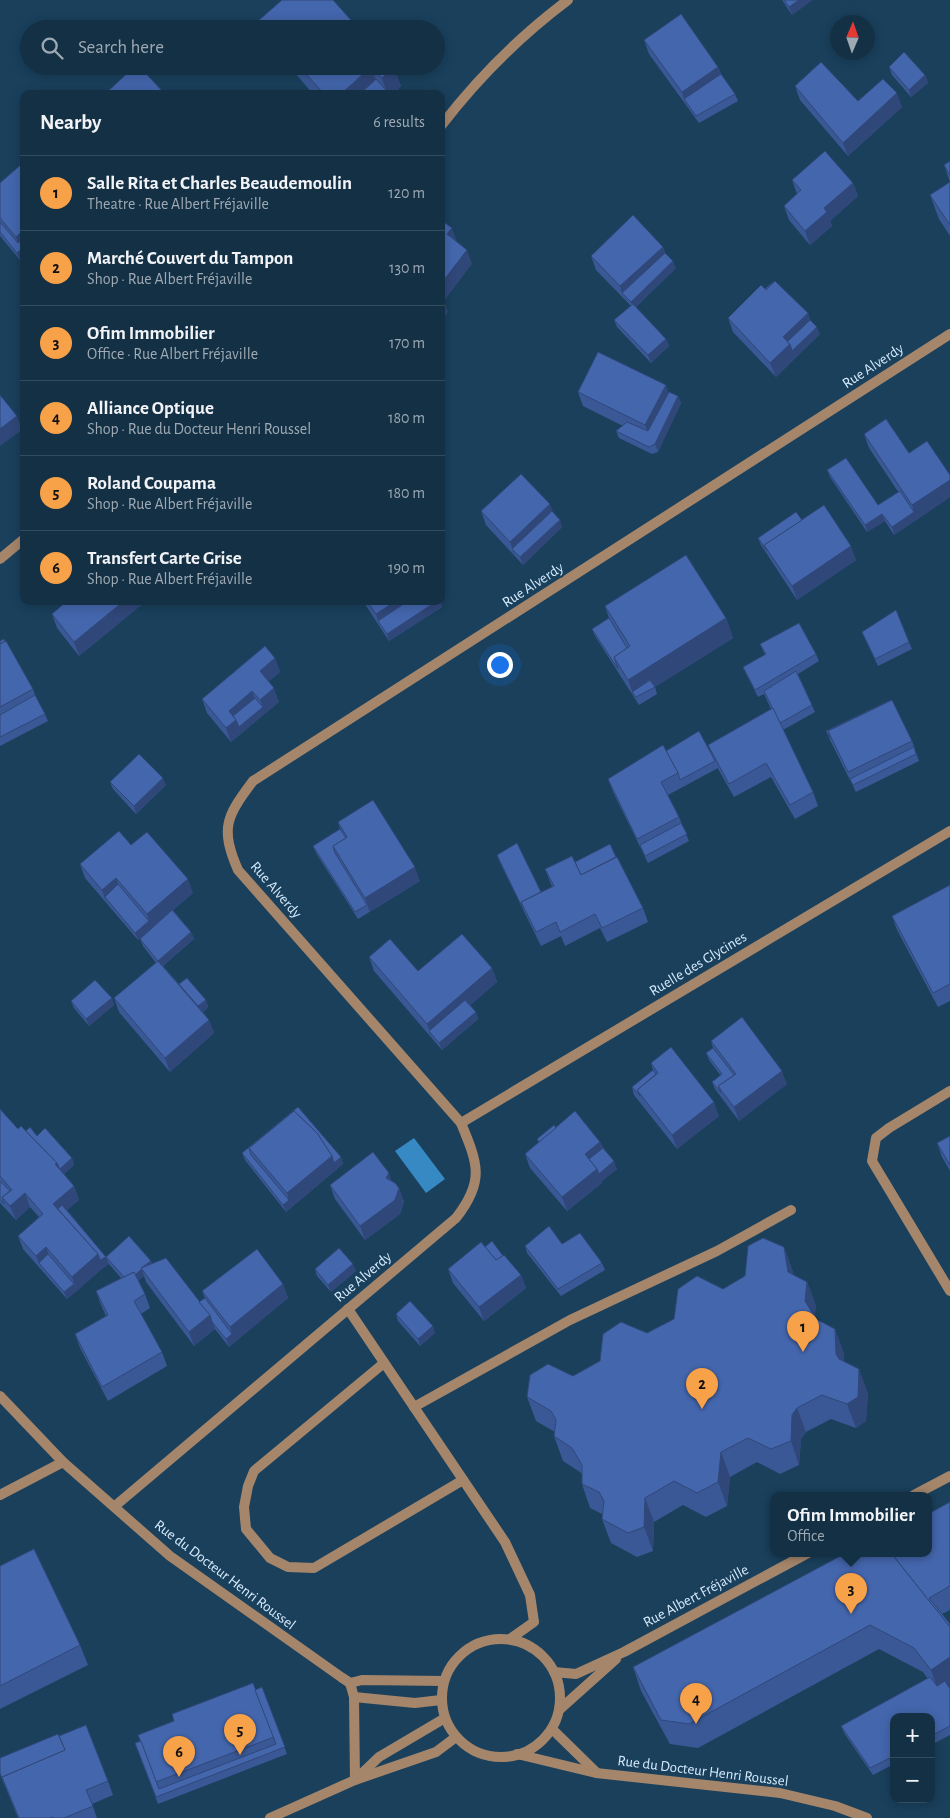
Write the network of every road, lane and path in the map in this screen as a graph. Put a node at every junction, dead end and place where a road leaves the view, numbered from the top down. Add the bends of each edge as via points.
1 (568, 0) edge
2 (445, 121) edge
3 (950, 334) edge
4 (20, 542) edge
5 (0, 559) edge
6 (950, 831) edge
7 (950, 1091) edge
8 (461, 1124) junction
9 (791, 1210) dead end
10 (950, 1291) edge
11 (348, 1309) junction
12 (384, 1363) junction
13 (0, 1396) edge
14 (414, 1407) junction
15 (62, 1462) junction
16 (950, 1476) edge
17 (463, 1480) junction
18 (920, 1492) edge
19 (0, 1494) edge
20 (115, 1506) junction
21 (801, 1557) edge
22 (510, 1639) junction
23 (624, 1652) junction
24 (554, 1672) junction
25 (444, 1681) junction
26 (350, 1682) junction
27 (354, 1698) junction
28 (441, 1700) junction
29 (559, 1710) junction
30 (445, 1718) junction
31 (552, 1729) junction
32 (456, 1737) junction
33 (517, 1754) junction
34 (596, 1773) junction
35 (355, 1780) junction
36 (270, 1818) edge
37 (867, 1818) edge

1 - 2 street via 510,49 463,97
3 - 8 street, Rue Alverdy via 253,781 237,802 227,825 228,848 238,870
4 - 5 street
6 - 8 street, Ruelle des Glycines
7 - 10 street via 876,1138 872,1161
8 - 11 street, Rue Alverdy via 475,1158 476,1179 470,1200 456,1218
9 - 14 street via 717,1252 570,1320
11 - 12 street
11 - 20 street, Rue Alverdy
12 - 14 street
12 - 17 street via 254,1471 244,1507 246,1529 270,1558 288,1567 314,1568
13 - 15 street, Rue du Docteur Henri Roussel
14 - 17 street
15 - 19 street
15 - 20 street, Rue du Docteur Henri Roussel
16 - 18 street
17 - 22 street via 505,1542 530,1595 534,1622
20 - 26 street, Rue du Docteur Henri Roussel via 170,1556 298,1649
21 - 23 street, Rue Albert Fréjaville
22 - 24 street via 528,1645 543,1656
22 - 25 street via 488,1640 469,1648 453,1663
23 - 24 street, Rue Albert Fréjaville via 576,1674
23 - 29 street, Rue Albert Fréjaville
24 - 29 street via 560,1691
25 - 26 street
25 - 28 street
26 - 27 street
27 - 28 street via 415,1703
27 - 35 street
28 - 30 street
29 - 31 street
30 - 32 street
30 - 35 street via 379,1757
31 - 33 street via 537,1745
31 - 34 street, Rue du Docteur Henri Roussel
32 - 33 street via 474,1750 495,1756
32 - 35 street via 436,1752
33 - 34 street
34 - 37 street, Rue du Docteur Henri Roussel via 780,1793 835,1806
35 - 36 street

